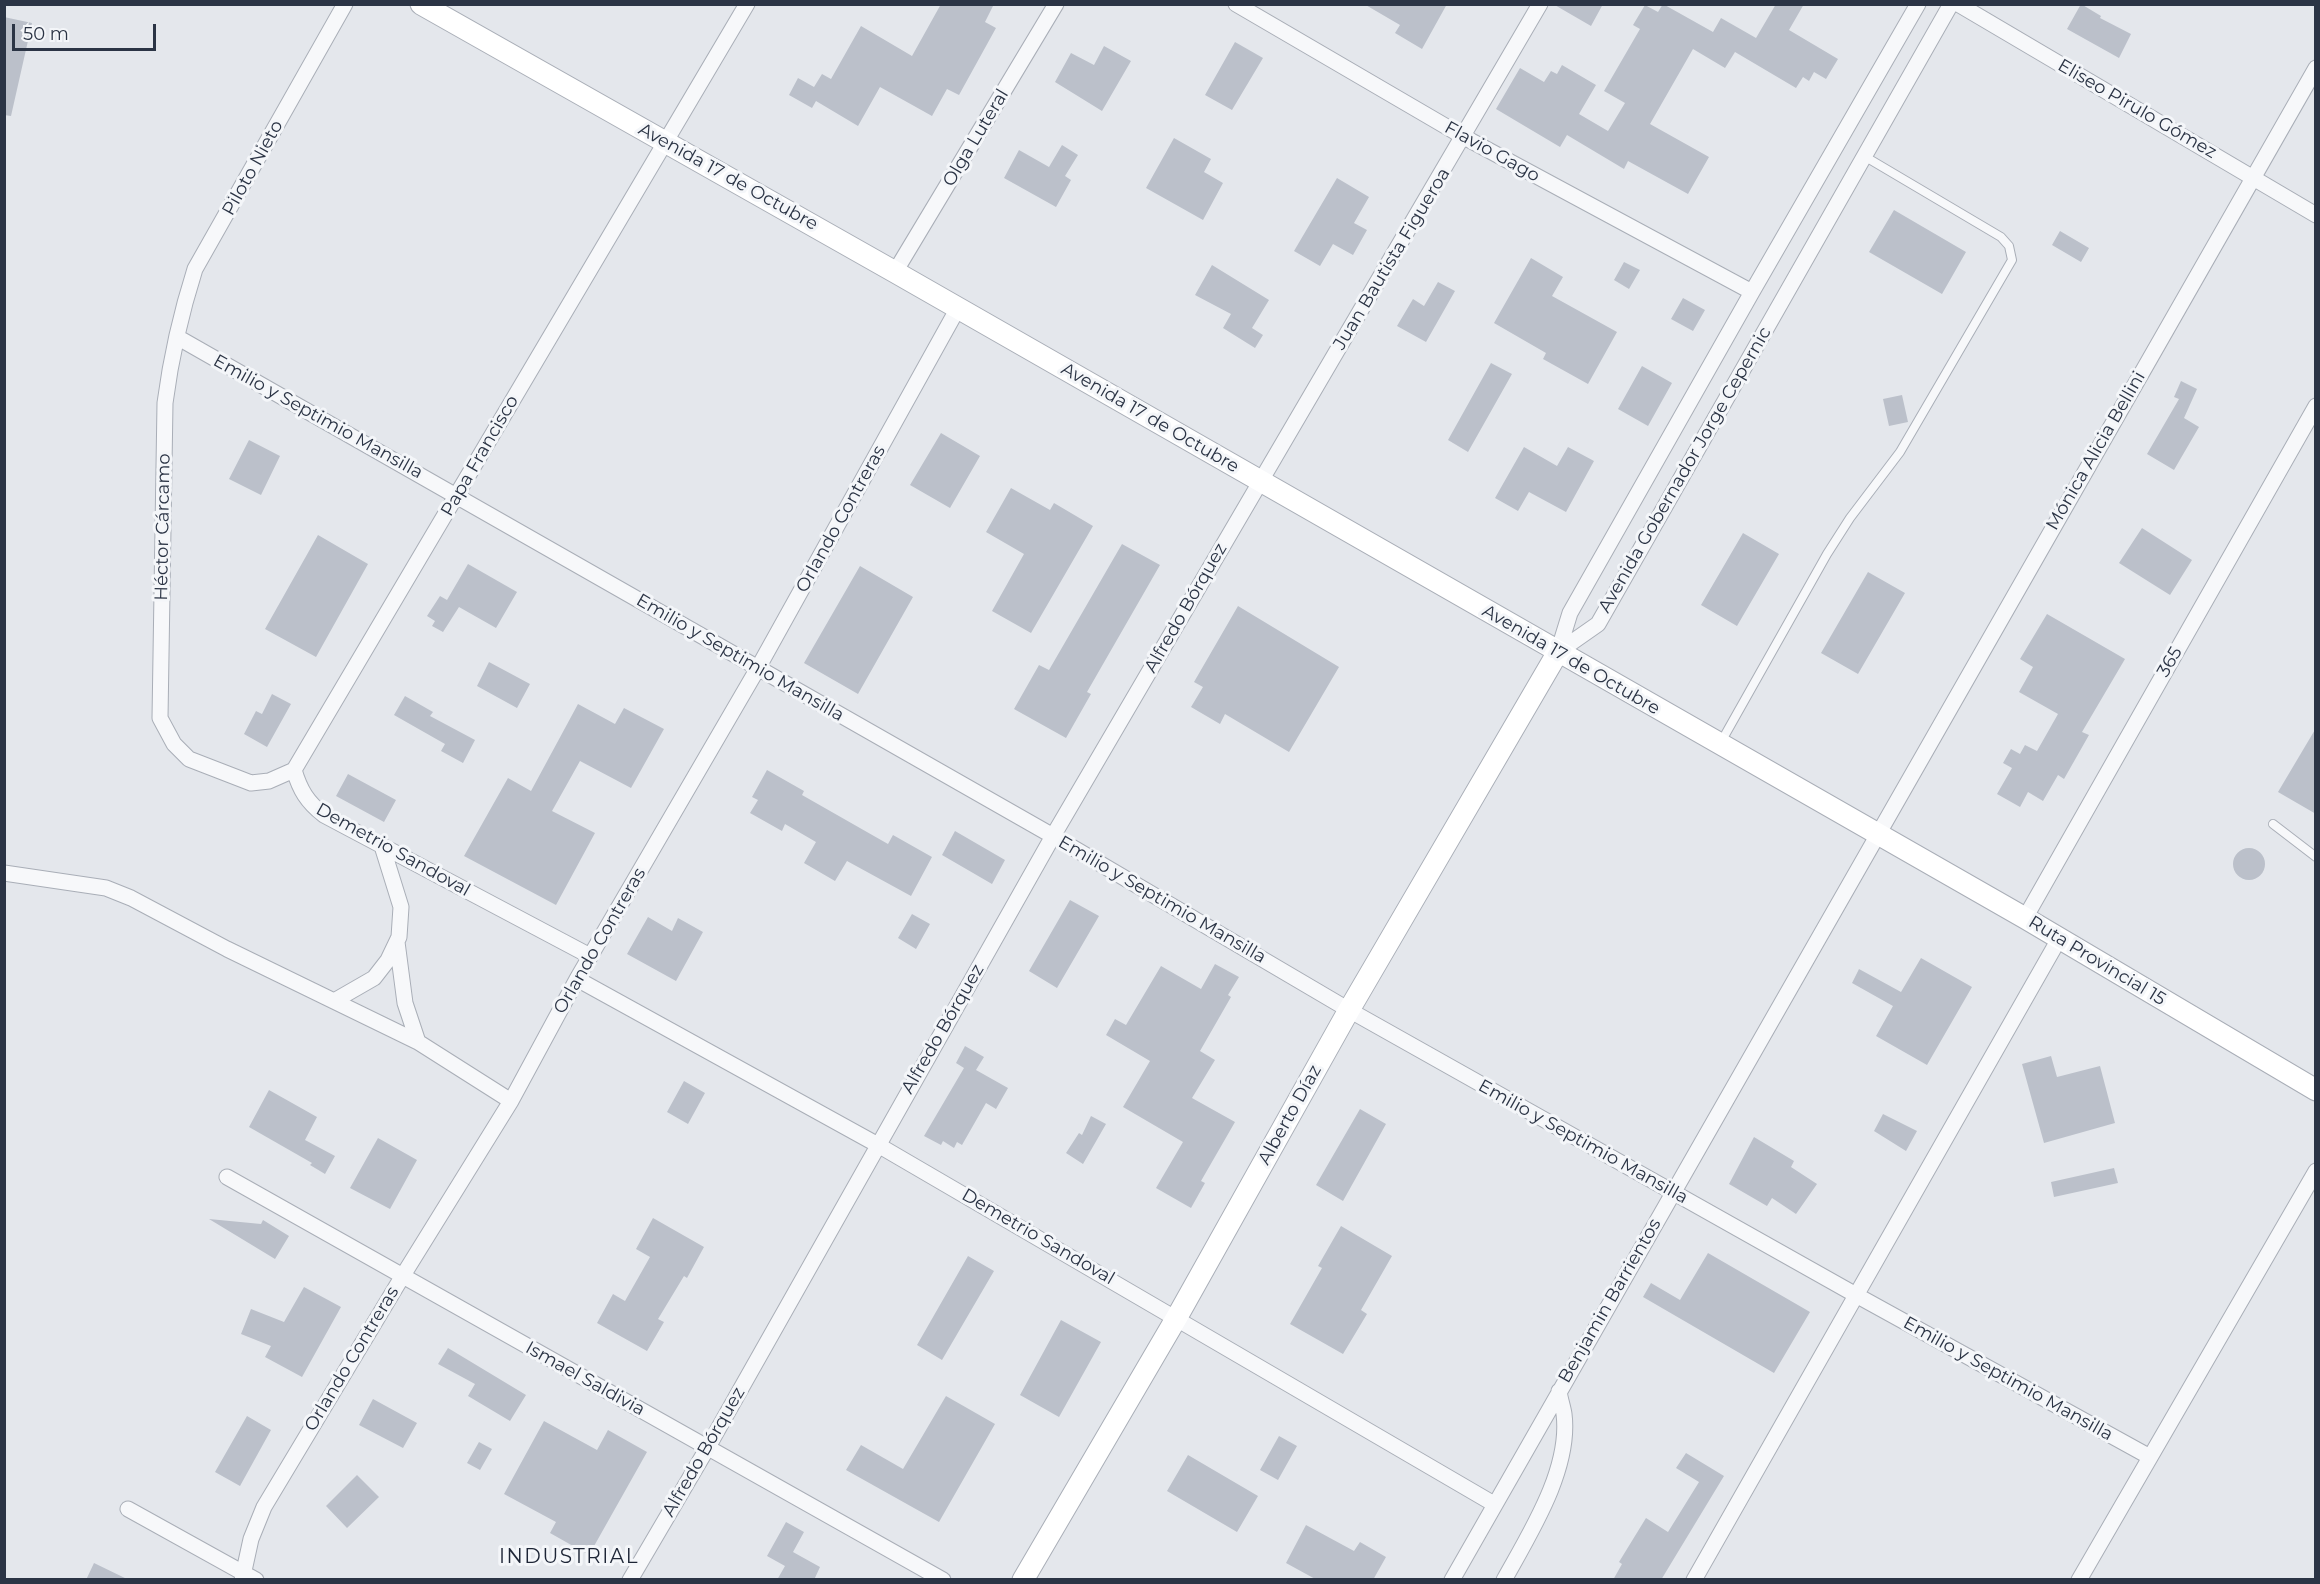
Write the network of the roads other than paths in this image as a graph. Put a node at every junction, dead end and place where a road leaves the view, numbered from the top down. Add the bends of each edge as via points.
1 (345, 4) edge
2 (422, 4) edge
3 (747, 4) edge
4 (1056, 4) edge
5 (1236, 4) edge
6 (1540, 4) edge
7 (1918, 4) edge
8 (1951, 4) edge
9 (1958, 4) edge
10 (2316, 68) edge
11 (1464, 137) junction
12 (666, 142) junction
13 (1864, 156) junction
14 (2253, 177) junction
15 (2316, 215) edge
16 (895, 272) junction
17 (1752, 292) junction
18 (958, 308) junction
19 (177, 337) junction
20 (2316, 406) edge
21 (1260, 482) junction
22 (458, 496) junction
23 (1557, 652) junction
24 (758, 668) junction
25 (1719, 744) junction
26 (294, 770) junction
27 (2273, 824) dead end
28 (1876, 834) junction
29 (1053, 836) junction
30 (382, 846) junction
31 (2316, 857) edge
32 (4, 873) edge
33 (2025, 918) junction
34 (2059, 939) junction
35 (397, 942) junction
36 (590, 956) junction
37 (577, 979) junction
38 (334, 1001) junction
39 (1349, 1010) junction
40 (418, 1042) junction
41 (2316, 1090) edge
42 (511, 1101) junction
43 (878, 1144) junction
44 (2316, 1171) edge
45 (227, 1177) dead end
46 (1672, 1192) junction
47 (402, 1276) junction
48 (1856, 1295) junction
49 (1177, 1317) junction
50 (1558, 1391) junction
51 (708, 1447) junction
52 (2150, 1457) junction
53 (1494, 1504) junction
54 (128, 1509) dead end
55 (247, 1577) edge
56 (630, 1580) edge
57 (943, 1580) edge
58 (1023, 1580) edge
59 (1452, 1580) edge
60 (1504, 1580) edge
61 (1694, 1580) edge
62 (2079, 1580) edge

1 - 19 street, Piloto Nieto via 195,269
2 - 12 main road, Avenida 17 de Octubre
3 - 12 street, Papa Francisco
4 - 16 street, Olga Luteral
5 - 11 street, Flavio Gago
6 - 11 street, Juan Bautista Figueroa
7 - 17 street, Avenida Gobernador Jorge Cepernic
8 - 13 street, Avenida Gobernador Jorge Cepernic
9 - 14 street, Eliseo Pirulo Gómez
10 - 14 street, Mónica Alicia Bellini
11 - 17 street, Flavio Gago
11 - 21 street, Juan Bautista Figueroa
12 - 16 main road, Avenida 17 de Octubre
12 - 22 street, Papa Francisco
13 - 23 street, Avenida Gobernador Jorge Cepernic via 1598,624
13 - 25 lane via 2001,237 2009,246 2012,260 1900,453 1827,554
14 - 15 street, Eliseo Pirulo Gómez
14 - 28 street, Mónica Alicia Bellini
16 - 18 main road, Avenida 17 de Octubre
17 - 23 street, Avenida Gobernador Jorge Cepernic via 1570,613
18 - 21 main road, Avenida 17 de Octubre
18 - 24 street, Orlando Contreras
19 - 22 street, Emilio y Septimio Mansilla
19 - 26 street, Héctor Cárcamo via 165,403 160,718 174,744 189,759 251,783 269,781
20 - 33 street, 365
21 - 23 main road, Avenida 17 de Octubre
21 - 29 street, Alfredo Bórquez
22 - 24 street, Emilio y Septimio Mansilla
22 - 26 street, Papa Francisco
23 - 25 main road, Avenida 17 de Octubre
23 - 39 main road, Alberto Díaz
24 - 29 street, Emilio y Septimio Mansilla
24 - 36 street, Orlando Contreras
25 - 28 main road, Avenida 17 de Octubre
26 - 30 street, Demetrio Sandoval via 301,791 311,804
27 - 31 lane
28 - 33 main road, Ruta Provincial 15
28 - 46 street, Benjamin Barrientos
29 - 39 street, Emilio y Septimio Mansilla
29 - 43 street, Alfredo Bórquez
30 - 35 street via 401,907
30 - 36 street, Demetrio Sandoval
32 - 38 street via 106,888
33 - 34 main road, Ruta Provincial 15
34 - 41 main road, Ruta Provincial 15
34 - 48 street
35 - 38 street via 374,978
35 - 40 street via 405,1003
36 - 37 street, Orlando Contreras
37 - 42 street, Orlando Contreras
37 - 43 street, Demetrio Sandoval
38 - 40 street
39 - 46 street, Emilio y Septimio Mansilla
39 - 49 main road, Alberto Díaz
40 - 42 street
42 - 47 street, Orlando Contreras
43 - 49 street, Demetrio Sandoval
43 - 51 street, Alfredo Bórquez
44 - 52 street
45 - 47 street, Ismael Saldivia
46 - 48 street, Emilio y Septimio Mansilla
46 - 50 street, Benjamin Barrientos
47 - 51 street, Ismael Saldivia
47 - 55 street, Orlando Contreras via 264,1507 251,1539
48 - 52 street, Emilio y Septimio Mansilla
48 - 61 street
49 - 53 street, Demetrio Sandoval
49 - 58 main road, Alberto Díaz
50 - 53 street, Benjamin Barrientos
50 - 60 street via 1564,1416 1562,1452 1546,1502
51 - 56 street, Alfredo Bórquez
51 - 57 street, Ismael Saldivia
52 - 62 street
53 - 59 street, Benjamin Barrientos
54 - 55 street

